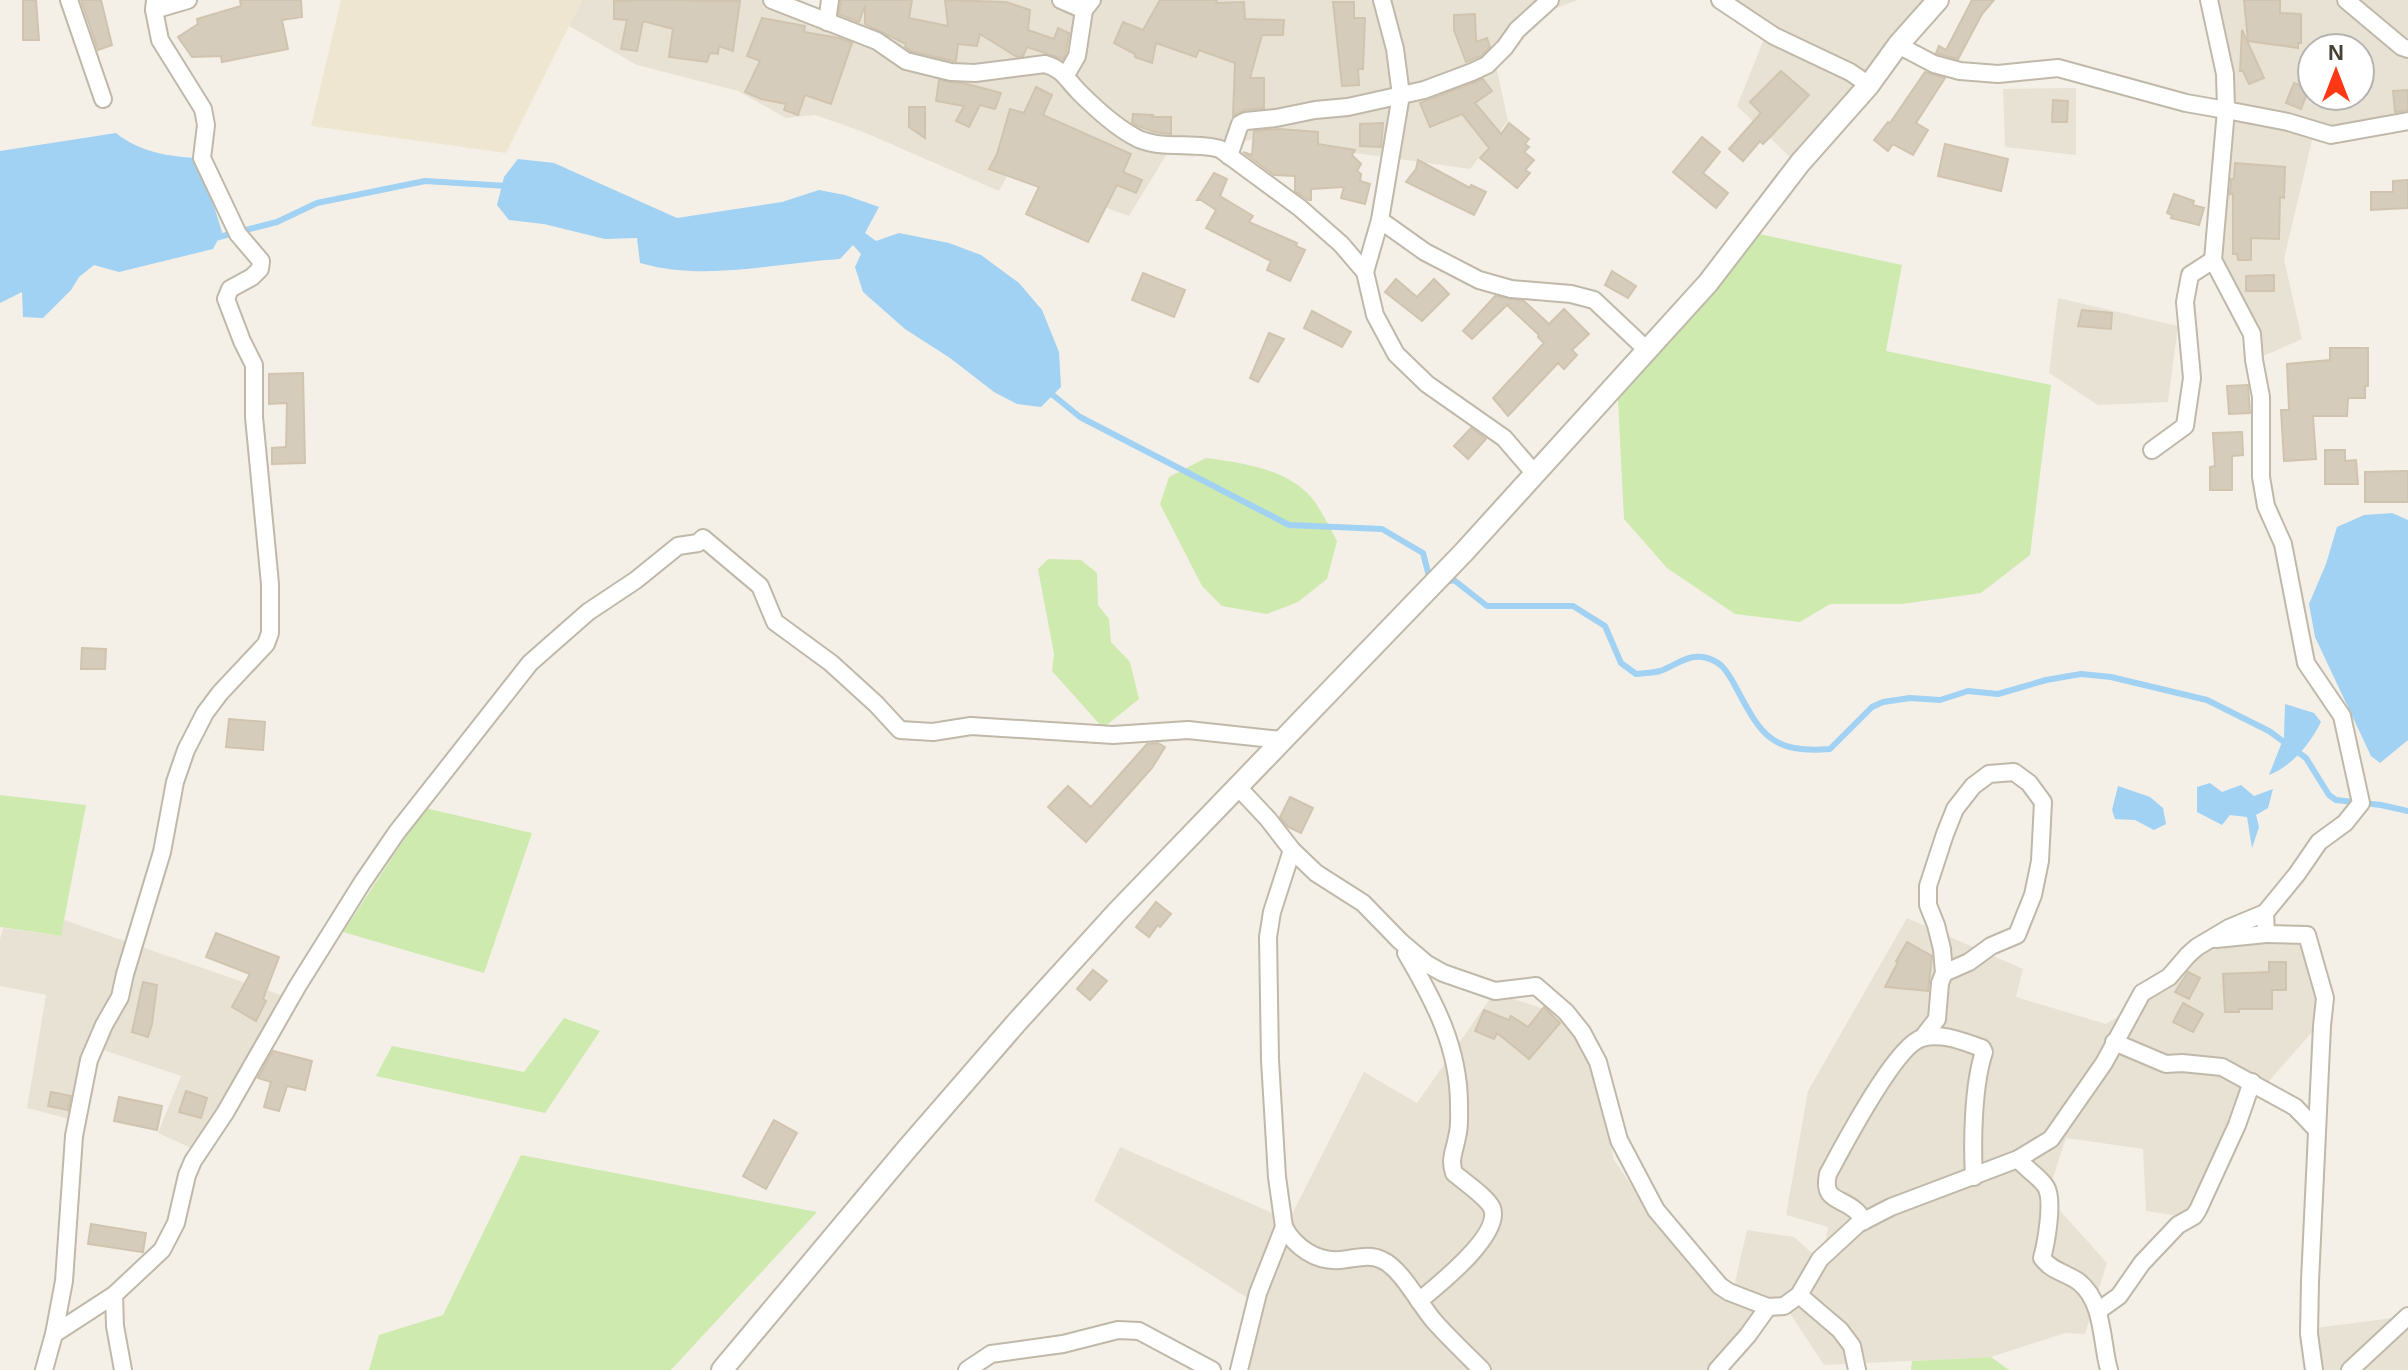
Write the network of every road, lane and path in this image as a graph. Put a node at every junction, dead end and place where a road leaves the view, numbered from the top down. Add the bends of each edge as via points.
1 (69, 0) edge
2 (188, 0) edge
3 (772, 0) edge
4 (830, 0) edge
5 (1061, 0) edge
6 (1382, 0) edge
7 (1550, 0) edge
8 (1720, 0) edge
9 (1938, 0) edge
10 (2209, 0) edge
11 (2346, 0) edge
12 (154, 5) edge
13 (1088, 5) edge
14 (827, 22) junction
15 (1898, 45) junction
16 (2408, 49) edge
17 (1066, 75) junction
18 (1869, 85) junction
19 (1401, 95) junction
20 (103, 99) dead end
21 (2226, 110) junction
22 (2408, 121) edge
23 (1229, 156) junction
24 (1380, 220) junction
25 (2213, 260) junction
26 (1365, 272) junction
27 (1647, 350) junction
28 (2152, 450) dead end
29 (1536, 475) junction
30 (1281, 740) junction
31 (1237, 786) junction
32 (1292, 850) junction
33 (2265, 913) junction
34 (2266, 934) junction
35 (2212, 939) junction
36 (1400, 941) junction
37 (1944, 973) junction
38 (1923, 1037) junction
39 (2114, 1042) junction
40 (2252, 1082) junction
41 (2317, 1130) junction
42 (2018, 1159) junction
43 (1974, 1177) junction
44 (1864, 1221) junction
45 (1284, 1227) junction
46 (114, 1295) junction
47 (1799, 1295) junction
48 (1419, 1301) junction
49 (1768, 1307) junction
50 (2098, 1311) junction
51 (2408, 1316) edge
52 (54, 1334) junction
53 (44, 1370) edge
54 (123, 1370) edge
55 (722, 1370) edge
56 (967, 1370) edge
57 (1212, 1370) edge
58 (1239, 1370) edge
59 (1482, 1370) edge
60 (1717, 1370) edge
61 (1857, 1370) edge
62 (2109, 1370) edge
63 (2314, 1370) edge
64 (2350, 1370) edge

1 - 20 street
2 - 12 street
3 - 14 street
4 - 14 street
5 - 13 street
6 - 19 street
7 - 19 street via 1487,65
8 - 18 street via 1774,36
9 - 15 street
10 - 21 street via 2225,74
11 - 16 street
12 - 52 street via 160,40 203,109 202,158 238,234 261,261 260,269 230,289 226,299 254,365 270,633 205,713 186,750 120,997 89,1060 74,1136 64,1281
13 - 17 street via 1077,56
14 - 17 street via 877,41 906,61 951,72 1045,64
15 - 18 street
15 - 21 street via 1960,71 1998,74 2058,68
17 - 23 street via 1135,138 1172,146 1206,145
18 - 27 street
19 - 23 street via 1246,121 1240,124
19 - 24 street
21 - 22 street via 2331,135
21 - 25 street
23 - 26 street via 1300,208
24 - 26 street
24 - 27 street via 1425,252 1479,280 1594,300
25 - 28 street via 2190,275 2185,302 2192,378 2185,426
25 - 33 street via 2252,334 2266,506 2283,544 2306,663 2342,716 2361,803 2319,842
26 - 29 street via 1375,315 1396,354 1427,384 1504,438
27 - 29 street
29 - 30 street
30 - 31 street
30 - 46 street via 1188,730 1113,735 971,726 900,730 831,663 775,622 760,586 703,538 678,546 588,612 530,663 397,832 193,1161 176,1223 162,1250
31 - 32 street
31 - 55 street via 1017,1022
32 - 36 street via 1316,873 1363,903
32 - 45 street via 1268,937 1270,1060
33 - 34 street
33 - 35 street
34 - 35 street
34 - 41 street via 2307,935 2324,991
35 - 39 street via 2142,993
36 - 48 street via 1450,1038 1459,1092 1458,1136 1451,1156 1454,1173 1492,1209 1487,1230 1468,1257
36 - 49 street via 1443,973 1495,991 1536,986 1566,1012 1598,1062 1619,1140 1656,1210 1720,1286
37 - 37 street via 1928,886 1945,834 1973,786 1989,774 2014,772 2043,802 2033,895 2017,935
37 - 38 street via 1937,1019
38 - 43 street via 1960,1040 1984,1052 1976,1100
38 - 44 street via 1885,1076 1828,1174 1830,1194
39 - 40 street via 2166,1064 2222,1067
39 - 42 street via 2051,1139
40 - 41 street via 2295,1107
40 - 50 street via 2194,1216 2178,1225 2119,1296
41 - 63 street via 2309,1334
42 - 43 street
42 - 50 street via 2049,1195 2044,1262 2078,1282
43 - 44 street
44 - 47 street via 1820,1259
45 - 48 street via 1301,1249 1327,1259 1384,1260
45 - 58 street via 1258,1293
46 - 52 street
46 - 54 street
47 - 49 street via 1784,1306
47 - 61 street via 1840,1330 1852,1346
48 - 59 street
49 - 60 street
50 - 62 street
51 - 64 street
52 - 53 street
56 - 57 street via 991,1354 1131,1329

